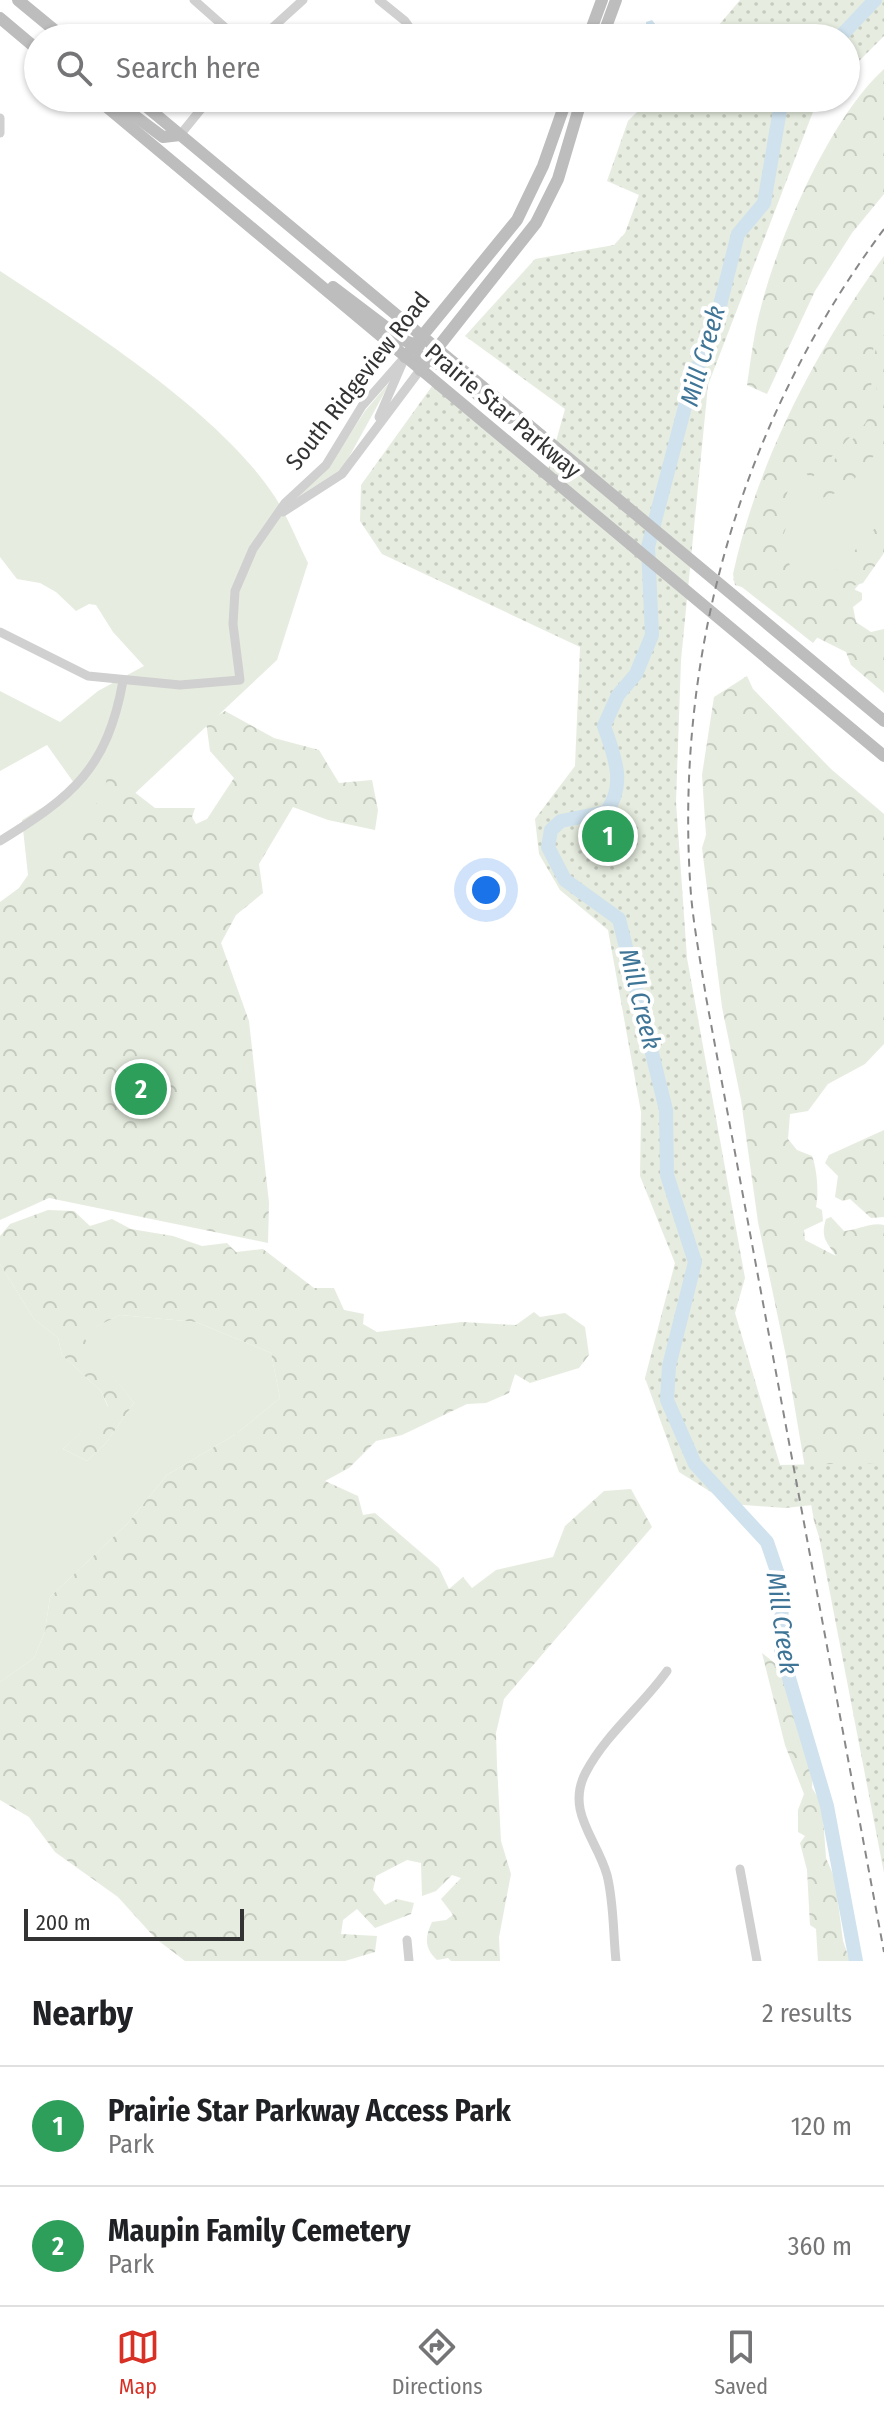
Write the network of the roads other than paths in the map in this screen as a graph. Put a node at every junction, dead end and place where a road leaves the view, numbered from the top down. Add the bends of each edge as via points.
1 (11, 0) edge
2 (18, 0) edge
3 (303, 0) edge
4 (379, 0) edge
5 (602, 0) edge
6 (616, 0) edge
7 (197, 1) edge
8 (0, 18) edge
9 (46, 24) edge
10 (47, 24) edge
11 (222, 24) edge
12 (276, 24) edge
13 (407, 24) edge
14 (593, 24) edge
15 (607, 24) edge
16 (24, 38) edge
17 (113, 112) edge
18 (130, 112) edge
19 (153, 112) edge
20 (199, 112) edge
21 (554, 112) edge
22 (562, 112) edge
23 (578, 112) edge
24 (0, 118) edge
25 (559, 122) junction
26 (0, 133) edge
27 (180, 135) junction
28 (312, 277) junction
29 (414, 341) junction
30 (431, 353) junction
31 (405, 357) junction
32 (420, 370) junction
33 (375, 427) junction
34 (274, 519) junction
35 (0, 632) edge
36 (123, 681) junction
37 (884, 721) edge
38 (884, 756) edge
39 (0, 841) edge
40 (667, 1671) dead end
41 (740, 1869) dead end
42 (407, 1940) dead end
43 (409, 1961) edge
44 (616, 1961) edge
45 (757, 1961) edge

1 - 9 main road
2 - 10 main road
3 - 12 street
4 - 13 street
5 - 14 main road
6 - 15 main road
7 - 11 street
8 - 16 main road
17 - 28 main road, Prairie Star Parkway
18 - 27 main road via 163,137
19 - 27 main road, Prairie Star Parkway
20 - 27 street
21 - 25 street
22 - 25 main road, South Ridgeview Road
23 - 30 main road, South Ridgeview Road via 558,179 536,223
24 - 26 street
25 - 29 main road, South Ridgeview Road via 517,220
27 - 29 main road, Prairie Star Parkway via 403,321
28 - 29 main road
28 - 31 main road, Prairie Star Parkway
29 - 30 main road, Prairie Star Parkway
29 - 31 main road, South Ridgeview Road
30 - 31 main road
30 - 32 main road, South Ridgeview Road
30 - 37 main road, Prairie Star Parkway via 553,446
31 - 32 main road, Prairie Star Parkway
31 - 33 street
31 - 34 street, South Ridgeview Road via 362,406 326,465
32 - 33 street, South Ridgeview Road
32 - 38 main road, Prairie Star Parkway
33 - 34 street, South Ridgeview Road via 342,474
34 - 36 street via 253,549 235,591 240,680 180,685
35 - 36 street via 88,676
36 - 39 street via 110,735 84,779 58,804
40 - 44 street via 603,1747 579,1791 580,1817 606,1874
41 - 45 street
42 - 43 street

